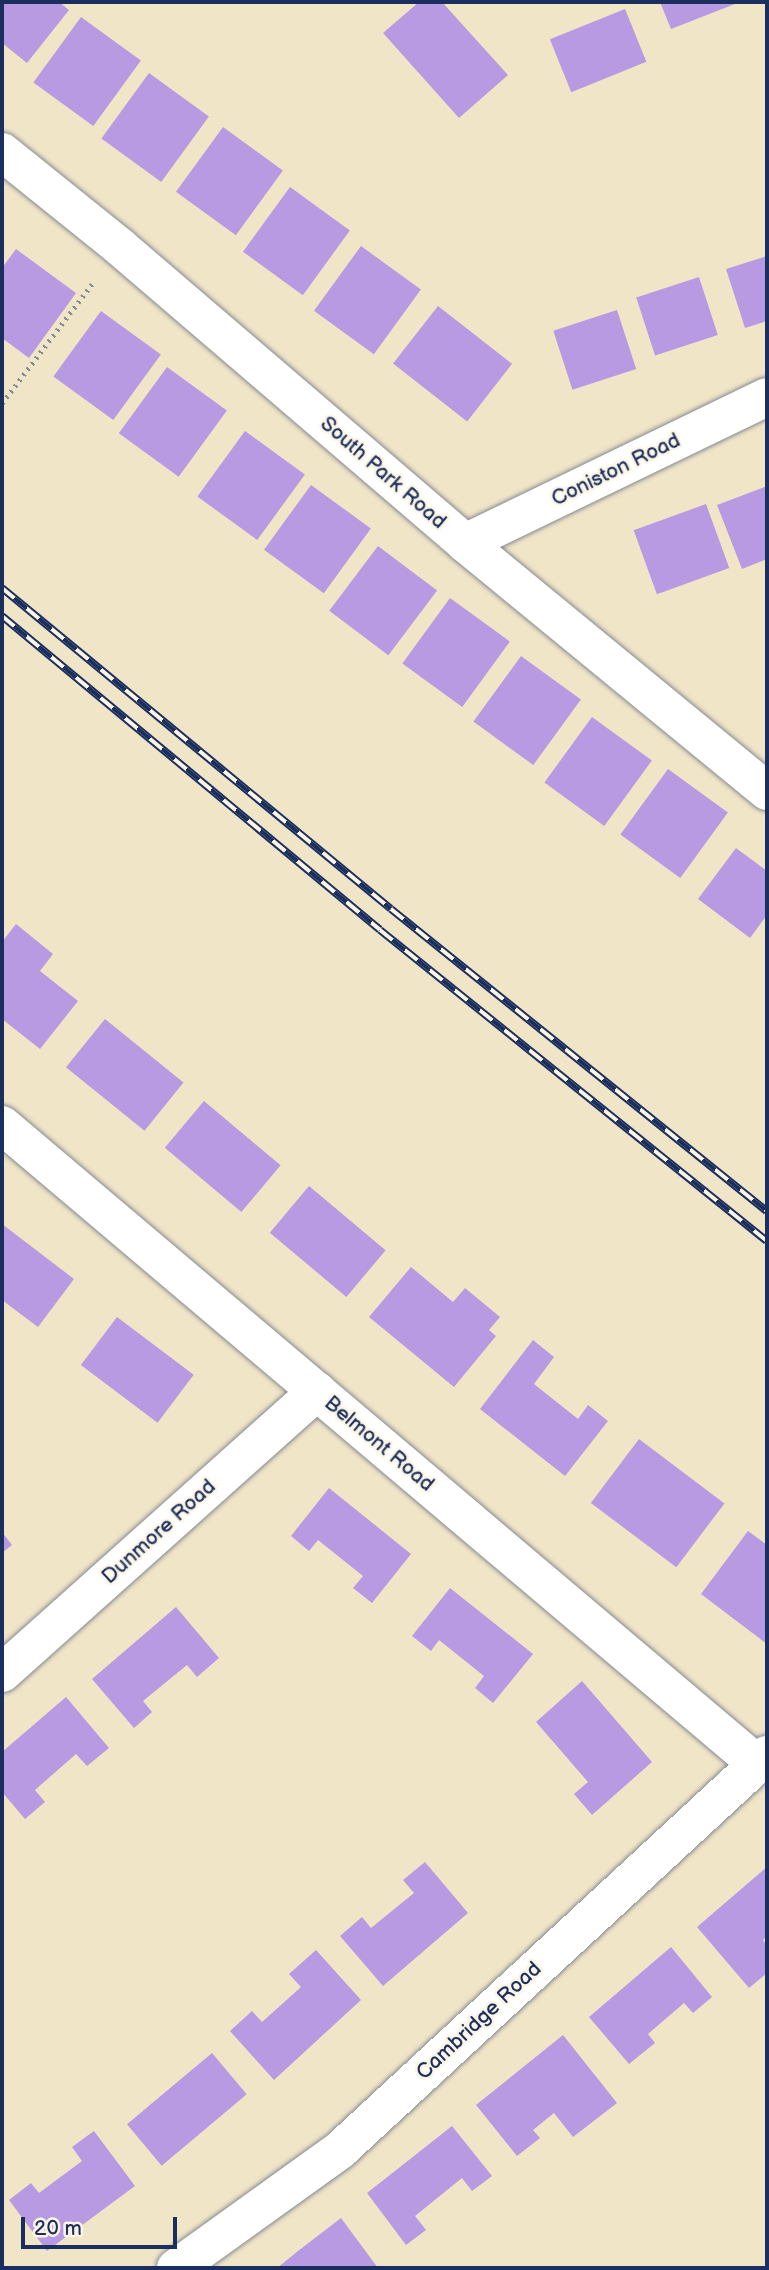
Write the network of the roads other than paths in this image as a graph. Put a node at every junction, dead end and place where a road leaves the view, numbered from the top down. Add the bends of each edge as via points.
1 (2, 152) edge
2 (767, 397) edge
3 (465, 543) junction
4 (767, 791) edge
5 (2, 1125) edge
6 (317, 1391) junction
7 (2, 1673) edge
8 (762, 1759) edge
9 (176, 2268) edge

1 - 3 street, South Park Road via 120,247
2 - 3 street, Coniston Road
3 - 4 street, South Park Road
5 - 6 street, Belmont Road
6 - 7 street, Dunmore Road
6 - 8 street, Belmont Road
8 - 9 street, Cambridge Road via 340,2150

